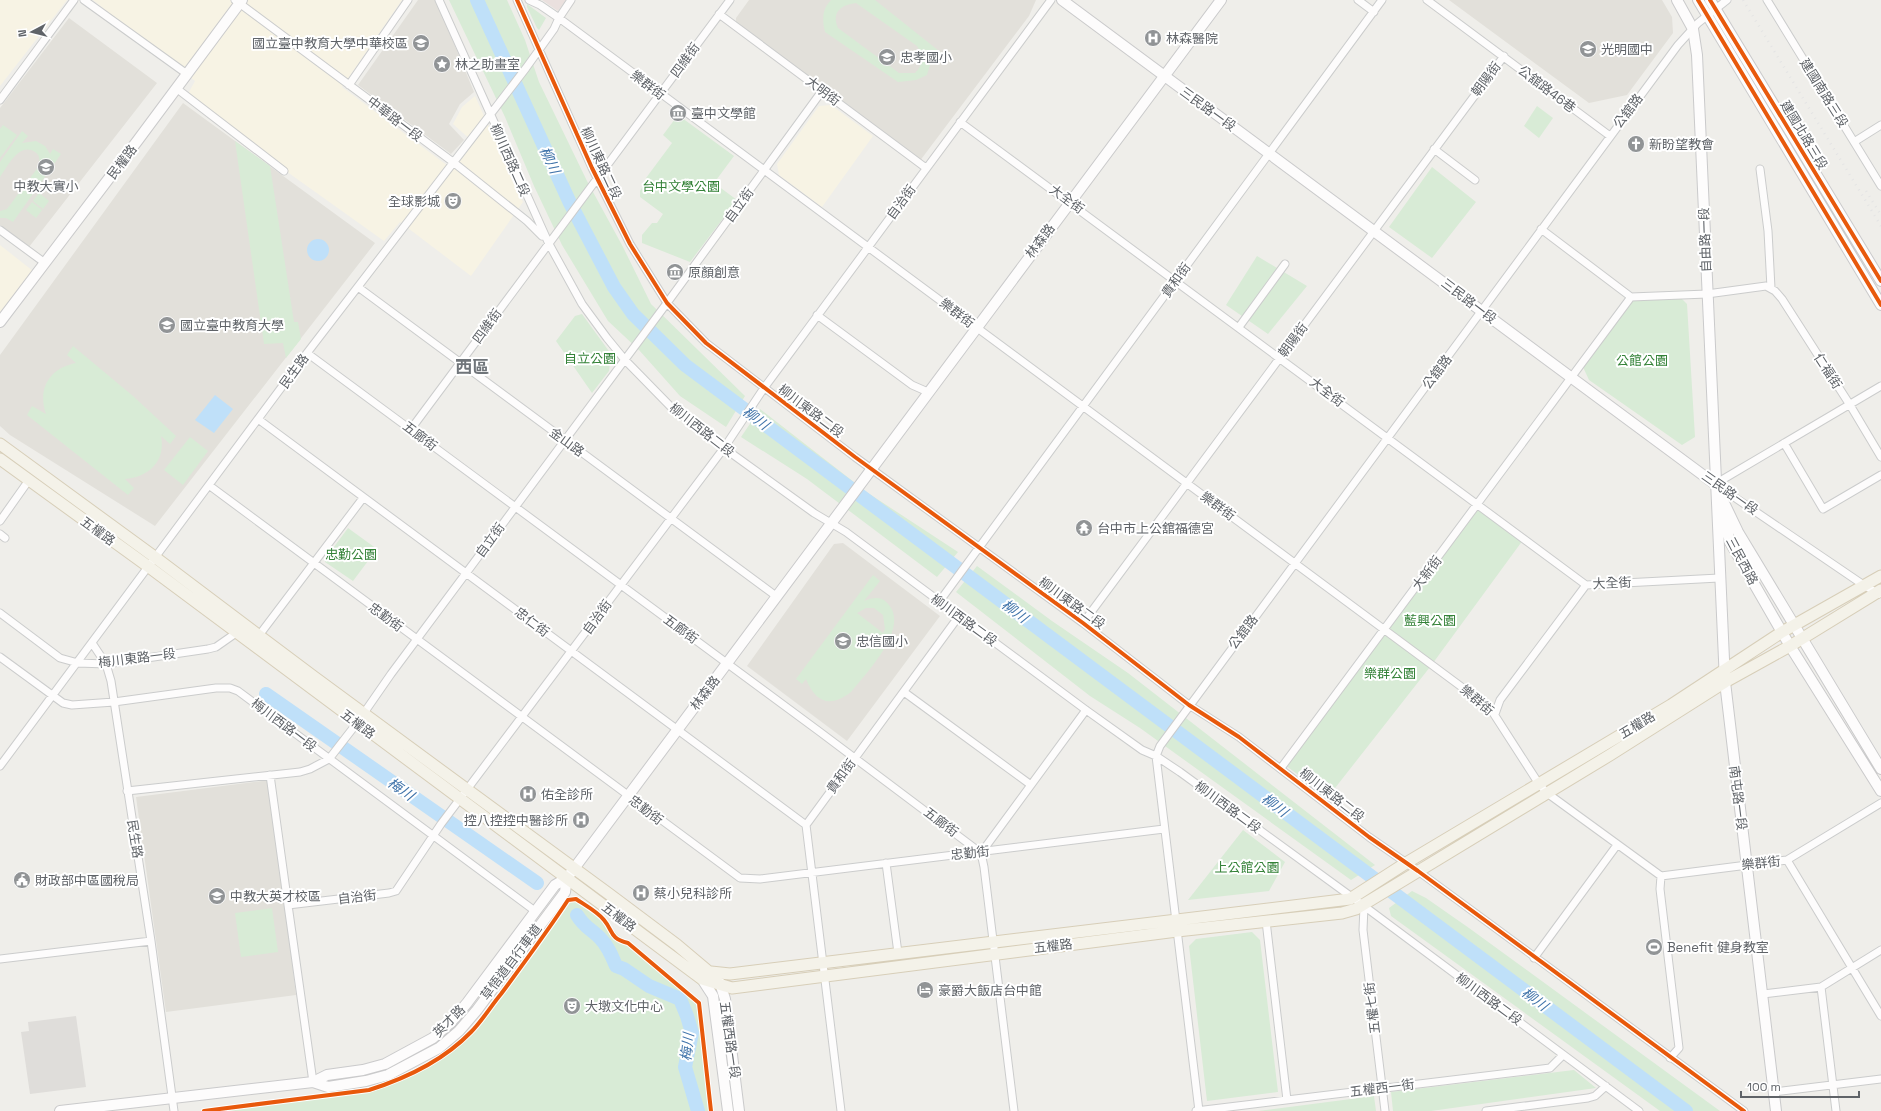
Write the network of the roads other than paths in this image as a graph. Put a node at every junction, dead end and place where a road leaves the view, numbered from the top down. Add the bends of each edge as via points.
1 (74, 0) edge
2 (84, 0) edge
3 (408, 0) edge
4 (439, 0) edge
5 (517, 0) edge
6 (529, 0) edge
7 (571, 0) edge
8 (730, 0) edge
9 (1051, 0) edge
10 (1062, 0) edge
11 (1221, 0) edge
12 (1358, 0) edge
13 (1382, 0) edge
14 (1427, 0) edge
15 (1677, 0) edge
16 (1698, 0) edge
17 (1727, 0) edge
18 (1767, 0) edge
19 (239, 1) edge
20 (1711, 8) edge
21 (1374, 12) junction
22 (719, 14) junction
23 (559, 18) junction
24 (1693, 29) junction
25 (538, 50) junction
26 (1504, 56) junction
27 (186, 74) junction
28 (1165, 76) junction
29 (349, 85) junction
30 (176, 88) junction
31 (822, 91) junction
32 (660, 94) junction
33 (0, 100) edge
34 (490, 115) junction
35 (960, 122) junction
36 (1881, 125) edge
37 (1610, 136) junction
38 (1854, 142) junction
39 (1434, 149) junction
40 (1270, 154) junction
41 (453, 162) junction
42 (926, 168) junction
43 (1760, 168) dead end
44 (284, 171) dead end
45 (764, 171) junction
46 (598, 179) junction
47 (1475, 180) dead end
48 (1881, 186) edge
49 (1070, 202) junction
50 (1542, 229) junction
51 (0, 230) edge
52 (1374, 231) junction
53 (549, 244) junction
54 (868, 247) junction
55 (45, 263) junction
56 (1285, 264) dead end
57 (1176, 280) junction
58 (1881, 281) edge
59 (358, 287) junction
60 (1771, 288) junction
61 (1707, 294) junction
62 (1631, 297) junction
63 (667, 303) junction
64 (1881, 305) edge
65 (1482, 311) junction
66 (817, 316) junction
67 (0, 322) edge
68 (976, 327) junction
69 (1239, 327) junction
70 (307, 353) junction
71 (1280, 357) junction
72 (624, 360) junction
73 (460, 363) junction
74 (1572, 378) junction
75 (1881, 386) edge
76 (764, 388) junction
77 (928, 392) junction
78 (1850, 405) junction
79 (1083, 406) junction
80 (258, 419) junction
81 (412, 429) junction
82 (1388, 437) junction
83 (565, 440) junction
84 (1784, 443) junction
85 (0, 444) edge
86 (724, 448) junction
87 (1881, 457) edge
88 (0, 459) edge
89 (871, 468) junction
90 (1881, 475) edge
91 (29, 480) junction
92 (1187, 483) junction
93 (1715, 484) junction
94 (210, 486) junction
95 (363, 498) junction
96 (1478, 504) junction
97 (515, 507) junction
98 (670, 518) junction
99 (0, 521) edge
100 (831, 523) junction
101 (979, 548) junction
102 (156, 558) junction
103 (314, 563) junction
104 (1295, 563) junction
105 (149, 567) junction
106 (466, 574) junction
107 (1881, 576) edge
108 (1719, 578) junction
109 (1586, 584) junction
110 (621, 585) junction
111 (1865, 586) junction
112 (1880, 593) edge
113 (776, 596) junction
114 (939, 602) junction
115 (0, 613) edge
116 (959, 616) junction
117 (1083, 623) junction
118 (1794, 626) junction
119 (1385, 630) junction
120 (1782, 632) junction
121 (236, 633) junction
122 (259, 635) junction
123 (1802, 638) junction
124 (417, 640) junction
125 (92, 643) junction
126 (252, 644) junction
127 (1790, 646) junction
128 (572, 652) junction
129 (0, 657) edge
130 (78, 663) junction
131 (727, 663) junction
132 (106, 664) junction
133 (1724, 671) junction
134 (1725, 682) junction
135 (904, 692) junction
136 (52, 696) junction
137 (114, 702) junction
138 (1189, 705) junction
139 (1086, 710) junction
140 (364, 713) junction
141 (1495, 714) junction
142 (522, 717) junction
143 (357, 723) junction
144 (678, 729) junction
145 (1156, 756) junction
146 (855, 757) junction
147 (329, 759) junction
148 (0, 766) edge
149 (1281, 768) junction
150 (1881, 770) edge
151 (270, 775) junction
152 (1539, 784) junction
153 (1031, 785) junction
154 (468, 790) junction
155 (127, 791) junction
156 (1881, 791) edge
157 (1547, 793) junction
158 (628, 796) junction
159 (460, 800) junction
160 (1881, 803) edge
161 (806, 825) junction
162 (1164, 830) junction
163 (433, 836) junction
164 (1617, 845) junction
165 (981, 853) junction
166 (1787, 860) junction
167 (886, 863) junction
168 (1406, 863) junction
169 (1747, 865) junction
170 (574, 869) junction
171 (1418, 871) junction
172 (812, 872) junction
173 (1661, 876) junction
174 (567, 878) junction
175 (1358, 895) junction
176 (1368, 903) junction
177 (288, 905) junction
178 (536, 911) junction
179 (1176, 919) junction
180 (1266, 921) junction
181 (1177, 931) junction
182 (151, 941) junction
183 (993, 942) junction
184 (1881, 950) edge
185 (898, 953) junction
186 (994, 954) junction
187 (1534, 958) junction
188 (0, 959) edge
189 (823, 962) junction
190 (1852, 968) junction
191 (730, 974) junction
192 (706, 975) junction
193 (824, 975) junction
194 (720, 983) junction
195 (1821, 987) junction
196 (732, 988) junction
197 (1763, 994) junction
198 (713, 996) junction
199 (724, 997) junction
200 (1880, 1012) edge
201 (1563, 1055) junction
202 (1670, 1058) junction
203 (1881, 1079) edge
204 (313, 1082) junction
205 (1833, 1084) junction
206 (1606, 1086) junction
207 (1382, 1088) junction
208 (1774, 1092) junction
209 (172, 1098) junction
210 (1287, 1100) junction
211 (1551, 1103) junction
212 (1507, 1110) edge
213 (60, 1111) edge
214 (174, 1111) edge
215 (728, 1111) edge
216 (739, 1111) edge
217 (841, 1111) edge
218 (1014, 1111) edge
219 (1198, 1111) edge
220 (1385, 1111) edge
221 (1486, 1111) edge
222 (1552, 1111) edge
223 (1639, 1111) edge
224 (1744, 1111) edge
225 (1776, 1111) edge
226 (1836, 1111) edge

1 - 33 street
2 - 27 street
3 - 29 street
4 - 34 street, 柳川西路二段
5 - 25 street, 柳川東路二段
6 - 23 street, 樂群街
7 - 23 street
8 - 22 street, 四維街
9 - 35 street, 自治街
10 - 28 main road, 三民路一段
11 - 28 main road, 林森路
12 - 21 street
13 - 21 street, 貴和街
14 - 26 street, 公舘路46巷
15 - 24 main road, 自由路一段
16 - 20 main road, 建國北路三段
17 - 20 street, 公舘路
18 - 38 street, 建國南路三段
19 - 27 main road, 民權路
19 - 29 street, 中華路一段
20 - 24 street, 公舘路
20 - 58 main road, 建國北路三段
20 - 64 main road, 建國北路三段
21 - 40 street, 貴和街
22 - 31 street, 大明街
22 - 32 street, 四維街
23 - 25 street
23 - 32 street, 樂群街
24 - 37 street, 公舘路 via 1678,45
24 - 61 main road, 自由路一段 via 1698,69
25 - 34 street, 民生路
25 - 46 street, 柳川東路二段
26 - 37 street, 公舘路46巷
26 - 39 street, 朝陽街
27 - 30 main road, 民權路
28 - 40 main road, 三民路一段
28 - 49 main road, 林森路
29 - 41 street, 中華路一段
30 - 44 street
30 - 55 main road, 民權路
31 - 42 street, 大明街
31 - 45 street, 自立街
32 - 45 street, 樂群街
32 - 46 street, 四維街
34 - 41 street, 民生路
34 - 53 street, 柳川西路二段
35 - 42 street, 自治街
35 - 49 street, 大全街
36 - 38 street
37 - 50 street, 公舘路
38 - 48 street, 建國南路三段
39 - 47 street
39 - 52 street, 朝陽街
40 - 52 main road, 三民路一段
40 - 57 street, 貴和街
41 - 53 street, 中華路一段 via 531,225
41 - 59 street, 民生路
42 - 54 street, 自治街
43 - 60 street via 1768,231
45 - 54 street, 樂群街
45 - 63 street, 自立街
46 - 53 street, 四維街
46 - 63 street, 柳川東路二段 via 630,244
49 - 57 street, 大全街
49 - 68 main road, 林森路
50 - 62 street
50 - 65 street, 公舘路
51 - 55 street
52 - 65 main road, 三民路一段
52 - 71 street, 朝陽街
53 - 72 street, 柳川西路二段 via 582,304
53 - 73 street, 四維街
54 - 66 street, 自治街
54 - 68 street, 樂群街
55 - 67 main road, 民權路
56 - 69 street
57 - 69 street, 大全街
57 - 79 street, 貴和街
59 - 70 street, 民生路
59 - 73 street, 金山路
60 - 61 street via 1759,287
60 - 78 street, 仁福街 via 1782,299
61 - 62 street
61 - 93 main road, 自由路一段
62 - 74 street, 大新街
63 - 72 street, 自立街
63 - 76 street, 柳川東路二段 via 706,343
65 - 74 main road, 三民路一段
65 - 82 street, 公舘路
66 - 76 street, 自治街
66 - 77 street via 912,385
68 - 77 main road, 林森路
68 - 79 street, 樂群街
69 - 71 street, 大全街
70 - 80 street, 民生路
70 - 81 street, 五廊街
71 - 82 street, 大全街
71 - 92 street, 朝陽街
72 - 83 street, 自立街
72 - 86 street, 柳川西路二段 via 670,406
73 - 81 street, 四維街
73 - 83 street, 金山路
74 - 93 main road, 三民路一段
74 - 96 street, 大新街
75 - 78 street
76 - 86 street, 自治街
76 - 89 street, 柳川東路二段
77 - 89 main road, 林森路
78 - 84 street
78 - 87 street, 仁福街
79 - 92 street, 樂群街
79 - 101 street, 貴和街
80 - 94 street, 民生路
80 - 95 street, 忠仁街
81 - 97 street, 五廊街
82 - 96 street, 大全街
82 - 104 street, 公舘路
83 - 97 street, 自立街
83 - 98 street, 金山路
84 - 90 street via 1823,509
84 - 93 street
85 - 102 main road, 五權路
86 - 98 street, 自治街
86 - 100 street, 柳川西路二段
88 - 91 main road, 五權路
89 - 100 main road, 林森路
89 - 101 street, 柳川東路二段
91 - 99 street
91 - 105 main road, 五權路
92 - 104 street, 樂群街
92 - 117 street, 朝陽街
93 - 108 main road, 南屯路一段
93 - 111 street, 三民路一段
93 - 118 main road, 三民西路 via 1738,532
93 - 120 main road, 三民西路 via 1730,542
94 - 102 street, 民生路
94 - 103 street, 忠勤街
95 - 103 street
95 - 106 street, 忠仁街
96 - 109 street, 大全街
96 - 119 street, 大新街
97 - 106 street, 自立街
97 - 110 street, 五廊街
98 - 110 street, 自治街
98 - 113 street, 金山路
100 - 113 main road, 林森路
100 - 114 street, 柳川西路二段
101 - 114 street, 貴和街
101 - 117 street, 柳川東路二段
102 - 105 street, 民生路
102 - 122 main road, 五權路
103 - 122 street
103 - 124 street, 忠勤街
104 - 119 street, 樂群街
104 - 138 street, 公舘路
105 - 121 main road, 五權路
105 - 125 street, 民生路
106 - 124 street, 自立街
106 - 128 street, 忠仁街
107 - 111 main road, 五權路
108 - 109 street, 大全街
108 - 133 main road, 南屯路一段
109 - 141 street via 1500,700
110 - 128 street, 自治街
110 - 131 street, 五廊街
111 - 112 street, 三民路一段
111 - 118 main road, 五權路
112 - 123 main road, 五權路
113 - 131 main road, 林森路
114 - 116 street, 柳川西路二段
115 - 130 street, 梅川東路一段 via 60,658
116 - 135 street, 貴和街
116 - 139 street, 柳川西路二段
117 - 138 street, 柳川東路二段
118 - 120 main road, 五權路
118 - 123 main road, 三民西路
119 - 141 street, 樂群街
119 - 149 street, 大新街
120 - 127 main road, 三民西路
120 - 133 main road, 五權路
121 - 126 main road, 五權路
121 - 132 street, 梅川東路一段 via 216,647 208,649
122 - 126 street
122 - 140 main road, 五權路
123 - 127 main road, 五權路
123 - 150 main road, 三民西路
124 - 140 street, 自立街
124 - 142 street, 忠勤街
125 - 130 street, 民生路
125 - 132 street, 民生路
126 - 143 main road, 五權路
127 - 134 main road, 五權路
127 - 156 main road, 三民西路
128 - 142 street, 自治街
128 - 144 street, 忠仁街
129 - 136 street, 梅川西路一段
130 - 132 street, 梅川東路一段
130 - 136 street, 民生路
131 - 144 main road, 林森路
131 - 146 street, 五廊街
132 - 137 street, 民生路
133 - 134 main road, 南屯路一段
133 - 152 main road, 五權路
134 - 157 main road, 五權路
134 - 169 main road, 南屯路一段
135 - 146 street, 貴和街
135 - 153 street
136 - 137 street, 梅川西路一段 via 72,705
136 - 148 street, 民生路
137 - 147 street, 梅川西路一段 via 216,688 234,689
137 - 155 street, 民生路
138 - 145 street, 公舘路 via 1160,745
138 - 149 street, 柳川東路二段
139 - 145 street, 柳川西路二段 via 1142,750
139 - 153 street
140 - 143 street, 自立街
140 - 154 main road, 五權路
141 - 152 street, 樂群街
142 - 154 street, 自治街
142 - 158 street, 忠勤街
143 - 147 street, 自立街
143 - 159 main road, 五權路
144 - 158 main road, 林森路
144 - 161 street, 忠仁街
145 - 162 street
145 - 175 street, 柳川西路二段
146 - 161 street, 貴和街
146 - 165 street, 五廊街
147 - 151 street via 310,769
147 - 163 street, 梅川西路一段
149 - 168 street, 柳川東路二段
151 - 155 street
151 - 177 street
152 - 157 street, 樂群街
152 - 168 main road, 五權路
153 - 165 street
154 - 159 street, 自治街
154 - 170 main road, 五權路
155 - 182 street, 民生路
157 - 164 street, 樂群街
157 - 171 main road, 五權路
158 - 170 main road, 林森路
158 - 172 street, 忠勤街 via 740,878 750,880
159 - 163 street, 自治街
159 - 174 main road, 五權路
160 - 166 street, 樂群街
161 - 172 street
162 - 165 street, 忠勤街
162 - 179 street
163 - 177 street, 自治街 via 396,890 389,893
163 - 178 street, 梅川西路一段
164 - 173 street, 樂群街
164 - 187 street
165 - 167 street, 忠勤街
165 - 183 street
166 - 169 street, 樂群街
166 - 190 street
167 - 172 street, 忠勤街
167 - 185 street
168 - 171 street, 柳川東路二段
168 - 175 main road, 五權路
169 - 173 street, 樂群街
169 - 197 main road, 南屯路一段
170 - 174 main road, 林森路
170 - 192 main road, 五權路
171 - 176 main road, 五權路
171 - 187 street, 柳川東路二段
172 - 189 street
173 - 202 street via 1660,889 1679,1048
174 - 178 main road, 英才路 via 555,886
174 - 192 main road, 五權路
174 - 204 main road, 英才路 via 565,892 477,1010 440,1048 388,1075 366,1081 328,1087
175 - 176 street, 柳川西路二段
175 - 179 main road, 五權路 via 1344,900
176 - 180 main road, 五權路 via 1342,913
176 - 201 street, 柳川西路二段
176 - 207 street, 五權七街 via 1363,930
177 - 204 street
178 - 204 main road, 英才路 via 467,1003 433,1038 385,1064 326,1075
179 - 181 street
179 - 183 main road, 五權路
180 - 181 main road, 五權路
180 - 210 street
181 - 186 main road, 五權路
181 - 219 street
182 - 188 street
182 - 209 street, 民生路
183 - 185 main road, 五權路
183 - 186 street
184 - 190 street
185 - 189 main road, 五權路
186 - 193 main road, 五權路
186 - 218 street
187 - 202 street, 柳川東路二段
189 - 191 main road, 五權路
189 - 193 street
190 - 195 street
190 - 200 street
191 - 192 main road, 五權路
191 - 194 main road
192 - 194 main road, 五權路
192 - 198 main road, 五權西路一段
193 - 196 main road, 五權路
193 - 217 street
194 - 196 main road, 五權路
194 - 198 main road, 五權西路一段
194 - 199 main road, 五權西路一段
195 - 197 street
195 - 205 street
196 - 199 main road
197 - 208 main road, 南屯路一段
198 - 215 main road, 五權西路一段
199 - 216 main road, 五權西路一段
201 - 206 street, 柳川西路二段
201 - 207 street, 五權西一街 via 1550,1068
202 - 224 street, 柳川東路二段
203 - 205 street
204 - 209 main road, 英才路
205 - 208 street
205 - 226 street
206 - 211 street via 1596,1096
206 - 223 street, 柳川西路二段
207 - 210 street, 五權西一街
207 - 220 street, 五權七街
208 - 225 main road, 南屯路一段
209 - 213 main road, 英才路
209 - 214 street, 民生路
210 - 219 street, 五權西一街
211 - 212 street
211 - 222 street
212 - 221 street

